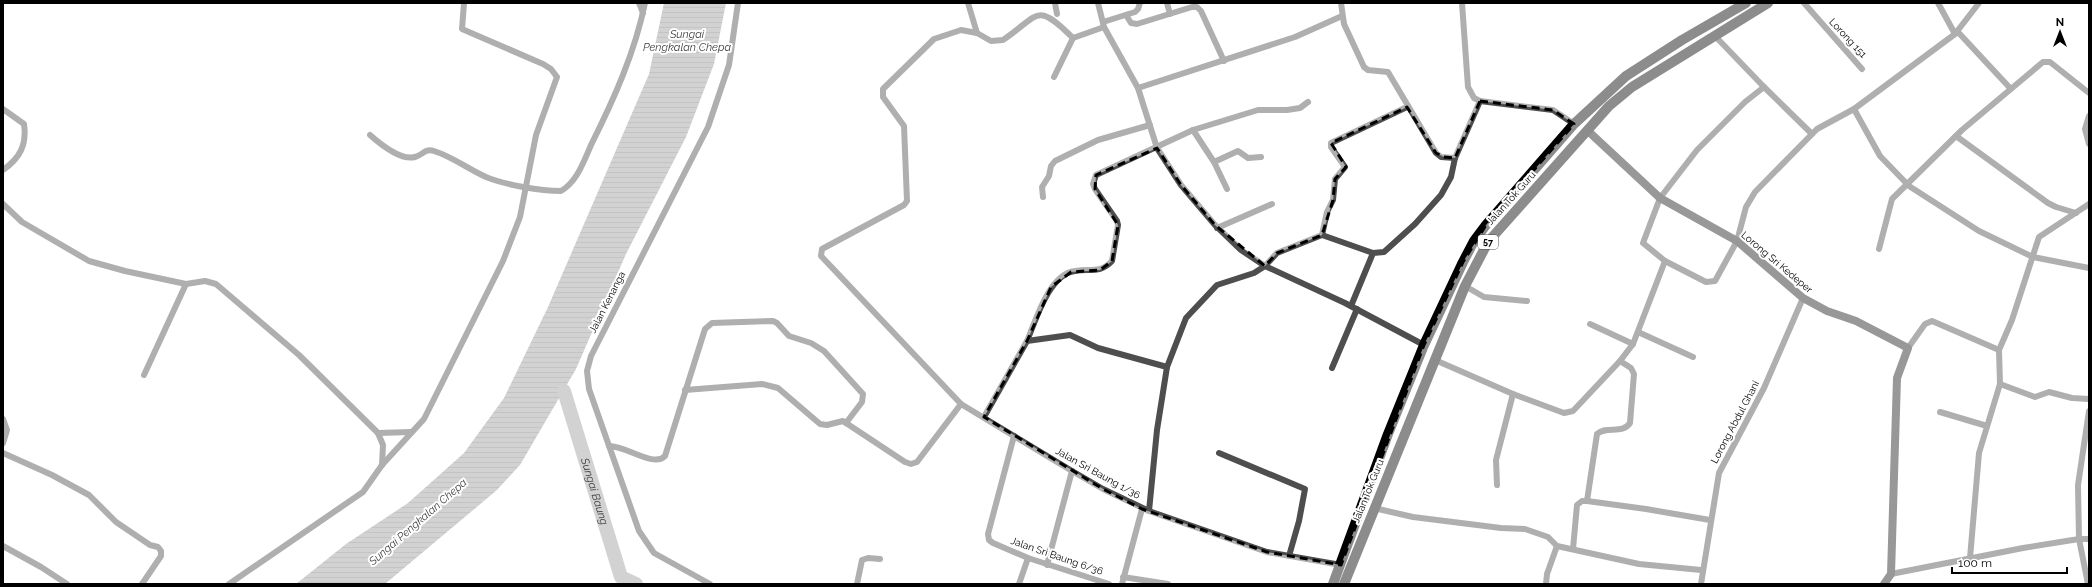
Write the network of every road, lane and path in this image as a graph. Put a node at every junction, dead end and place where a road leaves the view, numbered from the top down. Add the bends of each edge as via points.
1 (464, 3) edge
2 (639, 3) edge
3 (645, 3) edge
4 (738, 3) edge
5 (968, 3) edge
6 (1055, 3) edge
7 (1098, 3) edge
8 (1140, 3) edge
9 (1167, 3) edge
10 (1341, 3) edge
11 (1462, 3) edge
12 (1746, 3) edge
13 (1768, 3) edge
14 (1804, 3) edge
15 (1938, 3) edge
16 (1978, 3) edge
17 (1048, 6) dead end
18 (1034, 9) dead end
19 (643, 13) junction
20 (1057, 14) junction
21 (1170, 14) junction
22 (1126, 15) junction
23 (1342, 16) junction
24 (1103, 24) junction
25 (1956, 32) junction
26 (976, 33) junction
27 (1714, 36) junction
28 (1073, 38) junction
29 (1224, 61) junction
30 (1862, 68) dead end
31 (1054, 77) dead end
32 (1764, 87) junction
33 (1138, 88) junction
34 (2010, 88) junction
35 (2089, 93) edge
36 (1480, 101) junction
37 (1308, 102) dead end
38 (1407, 107) junction
39 (3, 108) edge
40 (1854, 109) junction
41 (2089, 116) edge
42 (1150, 124) junction
43 (1574, 124) junction
44 (1193, 130) junction
45 (1588, 131) junction
46 (1812, 134) junction
47 (370, 135) dead end
48 (1956, 136) junction
49 (2089, 144) edge
50 (1157, 148) junction
51 (1261, 157) dead end
52 (1455, 158) junction
53 (1214, 162) junction
54 (3, 170) edge
55 (1908, 184) junction
56 (527, 186) junction
57 (1227, 189) dead end
58 (1043, 197) dead end
59 (1660, 198) junction
60 (3, 204) edge
61 (1272, 204) dead end
62 (2089, 204) edge
63 (2076, 213) junction
64 (1218, 228) junction
65 (1322, 235) junction
66 (1738, 241) junction
67 (1879, 249) dead end
68 (1372, 253) junction
69 (2033, 257) junction
70 (1665, 261) junction
71 (1265, 266) junction
72 (2089, 268) edge
73 (186, 284) junction
74 (1466, 286) junction
75 (1803, 298) junction
76 (1528, 301) dead end
77 (1354, 308) junction
78 (1590, 324) dead end
79 (1638, 332) junction
80 (1027, 341) junction
81 (1633, 344) junction
82 (1424, 345) junction
83 (1908, 348) junction
84 (1999, 350) junction
85 (1693, 357) dead end
86 (1435, 360) junction
87 (1620, 361) junction
88 (1167, 367) junction
89 (1332, 368) dead end
90 (144, 375) dead end
91 (1413, 376) junction
92 (1426, 381) junction
93 (2000, 384) junction
94 (685, 390) junction
95 (1512, 394) junction
96 (2089, 399) edge
97 (961, 404) junction
98 (2089, 411) edge
99 (1940, 412) dead end
100 (984, 417) junction
101 (3, 419) edge
102 (846, 423) junction
103 (1987, 426) junction
104 (411, 432) junction
105 (378, 433) junction
106 (1014, 436) junction
107 (3, 443) edge
108 (609, 446) junction
109 (3, 453) edge
110 (1219, 453) dead end
111 (382, 465) junction
112 (1072, 471) junction
113 (1497, 485) dead end
114 (1587, 501) junction
115 (1374, 508) junction
116 (1145, 510) junction
117 (1710, 520) junction
118 (2079, 539) junction
119 (2089, 539) edge
120 (3, 546) edge
121 (1557, 546) junction
122 (1573, 549) junction
123 (1289, 556) junction
124 (1028, 558) junction
125 (1970, 558) junction
126 (880, 559) dead end
127 (1047, 565) junction
128 (1341, 565) junction
129 (1702, 570) junction
130 (1890, 574) junction
131 (1122, 581) edge
132 (67, 584) edge
133 (142, 584) edge
134 (229, 584) edge
135 (710, 584) edge
136 (857, 584) edge
137 (1019, 584) edge
138 (1109, 584) edge
139 (1168, 584) edge
140 (1333, 584) edge
141 (1344, 584) edge
142 (1546, 584) edge
143 (1701, 584) edge
144 (1884, 584) edge
145 (2088, 584) edge

1 - 56 street via 462,29 551,68 557,77 536,135
2 - 19 street
3 - 19 street
4 - 108 street, Jalan Kenanga via 729,65 708,127 588,363 589,389
5 - 26 street
6 - 20 street
7 - 24 street
8 - 22 street via 1137,11
9 - 21 street
10 - 23 street
11 - 36 street via 1468,87 1474,98
12 - 43 main road, Jalan Tok Guru / 57 via 1626,76
13 - 27 main road, Jalan Tok Guru / 57
14 - 30 street, Lorong 151
15 - 25 street
16 - 25 street
17 - 20 street
18 - 26 street via 1003,40 991,41
19 - 56 street via 610,108 574,180 561,191
20 - 28 street
21 - 22 street via 1135,24 1131,23
21 - 29 street via 1192,7 1200,8
22 - 24 street
23 - 29 street via 1295,37
23 - 38 street via 1364,68 1388,72
24 - 28 street
24 - 33 street
25 - 34 street
25 - 40 street
26 - 97 street, Jalan Sri Baung 1/36 via 959,30 932,40 883,89 883,97 904,126 907,201 904,205 822,249 821,252 821,256
27 - 32 street
27 - 45 main road, Jalan Tok Guru / 57 via 1632,87 1609,106
28 - 31 street
29 - 33 street
32 - 46 street
32 - 59 street via 1696,150
33 - 42 street
34 - 35 street via 2046,60
34 - 48 street
36 - 43 street via 1555,110
36 - 52 street
37 - 44 street via 1300,108 1258,110
38 - 52 street via 1438,156
38 - 65 street via 1331,143 1331,147 1345,167 1335,179 1333,200 1327,212
39 - 54 street via 24,124 25,135 19,156
40 - 46 street
40 - 55 street via 1880,156
41 - 49 street via 2085,129
42 - 50 street
42 - 58 street via 1098,140 1054,161 1042,187
43 - 82 main road, Jalan Tok Guru / 57 via 1474,241
44 - 50 street
44 - 53 street
45 - 59 street, Lorong Sri Kedeper
45 - 74 main road, Jalan Tok Guru / 57 via 1488,242
46 - 66 street via 1751,198 1746,207
47 - 56 street via 385,148 407,157 413,158 431,150 449,156 485,177
48 - 55 street
48 - 63 street via 2048,202
50 - 64 street via 1181,185
50 - 80 street via 1096,175 1093,184 1095,190 1118,226 1112,261 1100,270 1076,270 1058,279 1051,287
51 - 53 street via 1248,158 1238,152
52 - 68 street via 1451,177 1441,195 1415,224 1384,252
53 - 57 street
55 - 67 street via 1890,203
55 - 69 street via 1978,231
56 - 104 street via 520,217 496,275 424,419
59 - 66 street, Lorong Sri Kedeper
59 - 70 street via 1643,243
60 - 73 street via 22,222 89,261
61 - 64 street
62 - 63 street
63 - 69 street via 2040,236
64 - 71 street via 1241,250
65 - 68 street
65 - 71 street via 1276,253
66 - 70 street via 1717,279 1712,283
66 - 75 street, Lorong Sri Kedeper
68 - 77 street
69 - 72 street
69 - 84 street
70 - 79 street
71 - 77 street
71 - 88 street via 1254,273 1216,286 1186,318
73 - 90 street
73 - 105 street via 205,281 216,284 299,355
74 - 76 street via 1484,297
74 - 86 main road, Jalan Tok Guru / 57
75 - 83 street, Lorong Sri Kedeper via 1827,311 1856,321
75 - 117 street, Lorong Abdul Ghani via 1764,388 1719,473
77 - 82 street
77 - 89 street
78 - 81 street
79 - 81 street
79 - 85 street
80 - 88 street via 1070,335 1098,348
80 - 100 street
81 - 87 street
82 - 91 main road, Jalan Tok Guru / 57
83 - 84 street via 1925,324 1932,321
83 - 130 street via 1898,378
84 - 93 street
86 - 92 main road, Jalan Tok Guru / 57
86 - 95 street
87 - 95 street via 1569,413
87 - 114 street via 1631,368 1634,374 1630,423 1622,430 1601,431 1598,434
88 - 116 street
91 - 92 main road
91 - 128 main road, Jalan Tok Guru / 57 via 1388,434
92 - 115 main road, Jalan Tok Guru / 57
93 - 96 street via 2035,397 2049,392
93 - 103 street
94 - 102 street via 769,384 778,388 820,424 827,425 840,421
94 - 102 street via 708,325 773,321 789,336 811,343 824,351 862,392 864,400
94 - 108 street via 663,458 653,461 622,447
95 - 113 street via 1496,460
97 - 100 street, Jalan Sri Baung 1/36
97 - 102 street via 917,462 911,464
98 - 118 street via 2078,485
99 - 103 street
100 - 106 street, Jalan Sri Baung 1/36
101 - 107 street via 7,430
103 - 125 street via 1978,453
104 - 105 street
104 - 111 street
105 - 111 street via 383,444
106 - 112 street, Jalan Sri Baung 1/36
106 - 124 street, Jalan Sri Baung 6/36 via 988,537 993,543
108 - 135 street, Jalan Kenanga via 639,531 654,554
109 - 133 street via 89,495 116,522 150,545 158,547 162,551 161,556
110 - 123 street via 1306,489
111 - 134 street via 363,492
112 - 116 street, Jalan Sri Baung 1/36
112 - 127 street
114 - 117 street
114 - 122 street via 1577,505
115 - 121 street via 1413,517 1525,529 1541,534
115 - 141 main road, Jalan Tok Guru / 57
116 - 123 street, Jalan Sri Baung 1/36 via 1266,552
116 - 131 street
117 - 129 street, Lorong Abdul Ghani
118 - 119 street
118 - 125 street
118 - 145 street
120 - 132 street
121 - 122 street
121 - 142 street
122 - 129 street via 1639,564
123 - 128 street, Jalan Sri Baung 1/36
124 - 127 street, Jalan Sri Baung 6/36
124 - 137 street
125 - 130 street
126 - 136 street via 862,560
127 - 138 street, Jalan Sri Baung 6/36
128 - 140 main road, Jalan Tok Guru / 57
129 - 143 street, Lorong Abdul Ghani
130 - 144 street
131 - 139 street

